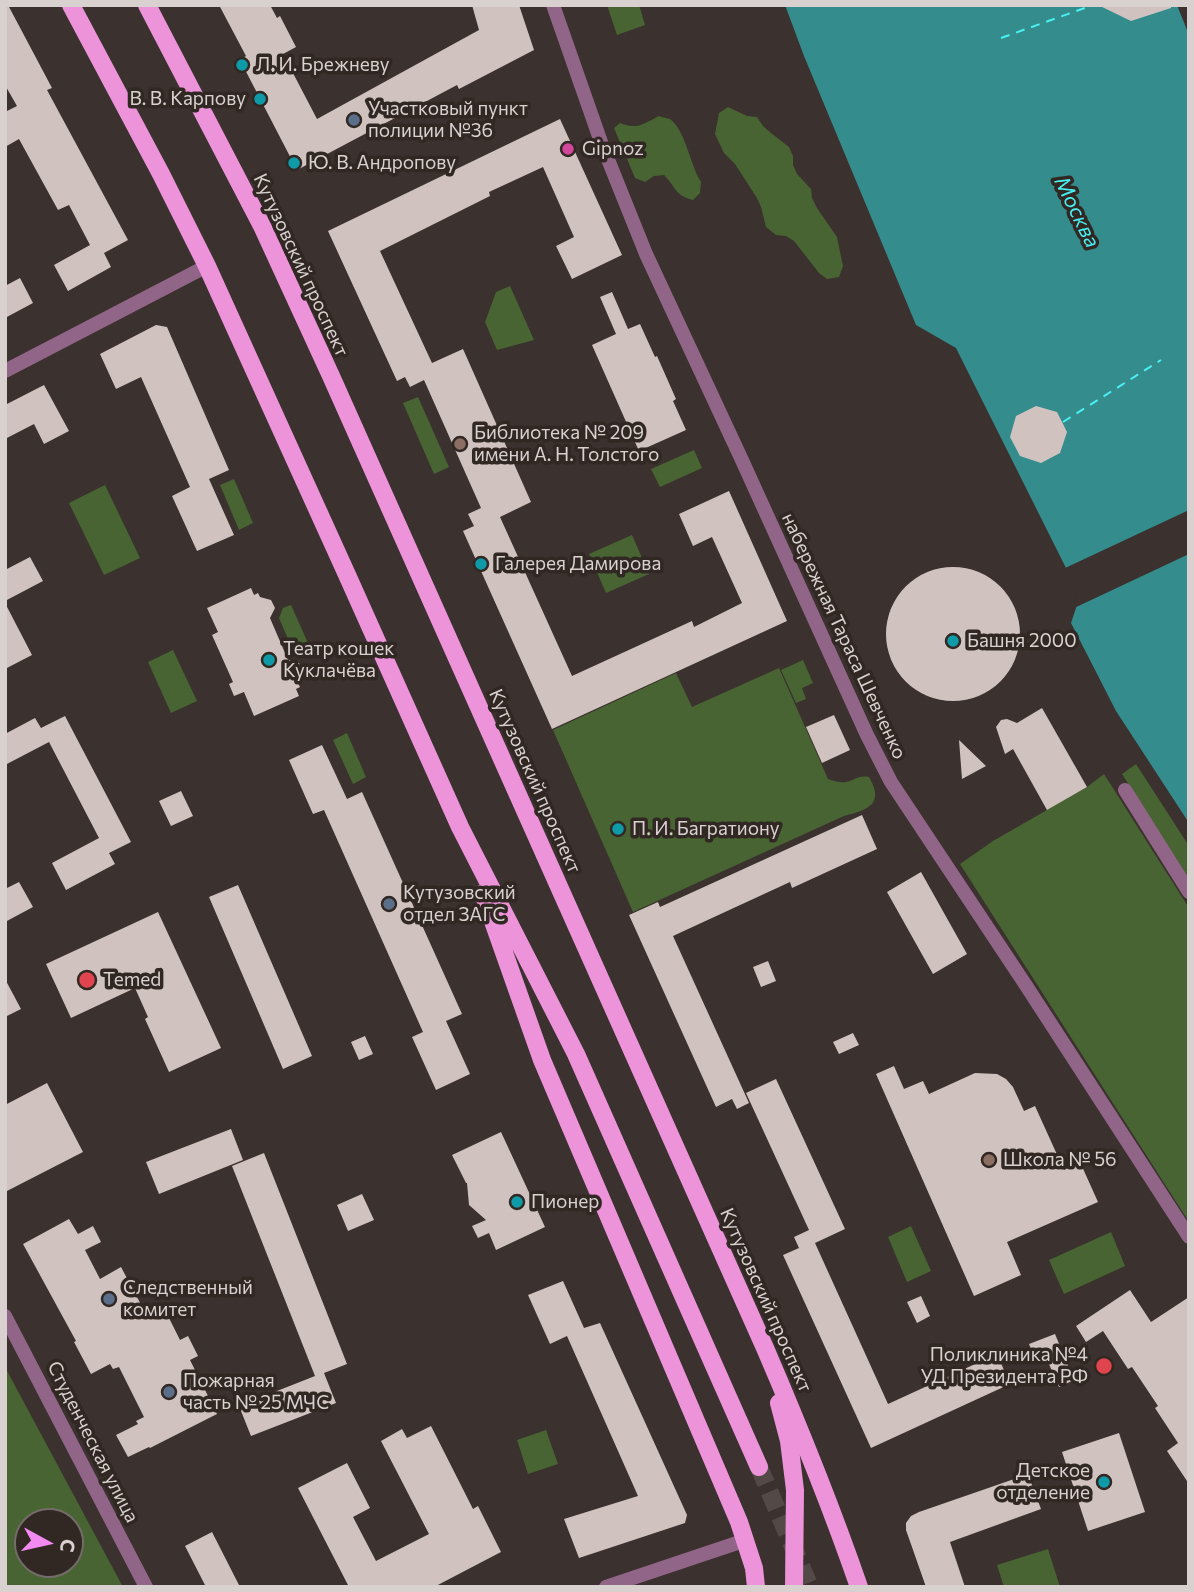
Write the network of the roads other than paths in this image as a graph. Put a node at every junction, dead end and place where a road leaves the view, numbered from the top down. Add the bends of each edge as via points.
1 (72, 5) edge
2 (147, 5) edge
3 (553, 5) edge
4 (206, 266) junction
5 (5, 371) edge
6 (1125, 790) dead end
7 (460, 827) junction
8 (1189, 892) edge
9 (1189, 1237) edge
10 (5, 1316) edge
11 (765, 1348) junction
12 (758, 1467) tunnel mouth
13 (746, 1540) junction
14 (146, 1587) edge
15 (606, 1587) edge
16 (756, 1587) edge
17 (794, 1587) edge
18 (859, 1587) edge

1 - 4 main road
2 - 11 main road, Кутузовский проспект via 261,226 331,376
3 - 9 street, набережная Тараса Шевченко via 646,254 891,782
4 - 5 street
4 - 7 main road
6 - 8 street
7 - 12 main road via 576,1054
7 - 13 main road via 542,1060
10 - 14 street, Студенческая улица
11 - 17 main road via 792,1465
11 - 18 main road, Кутузовский проспект
13 - 15 street
13 - 16 main road

